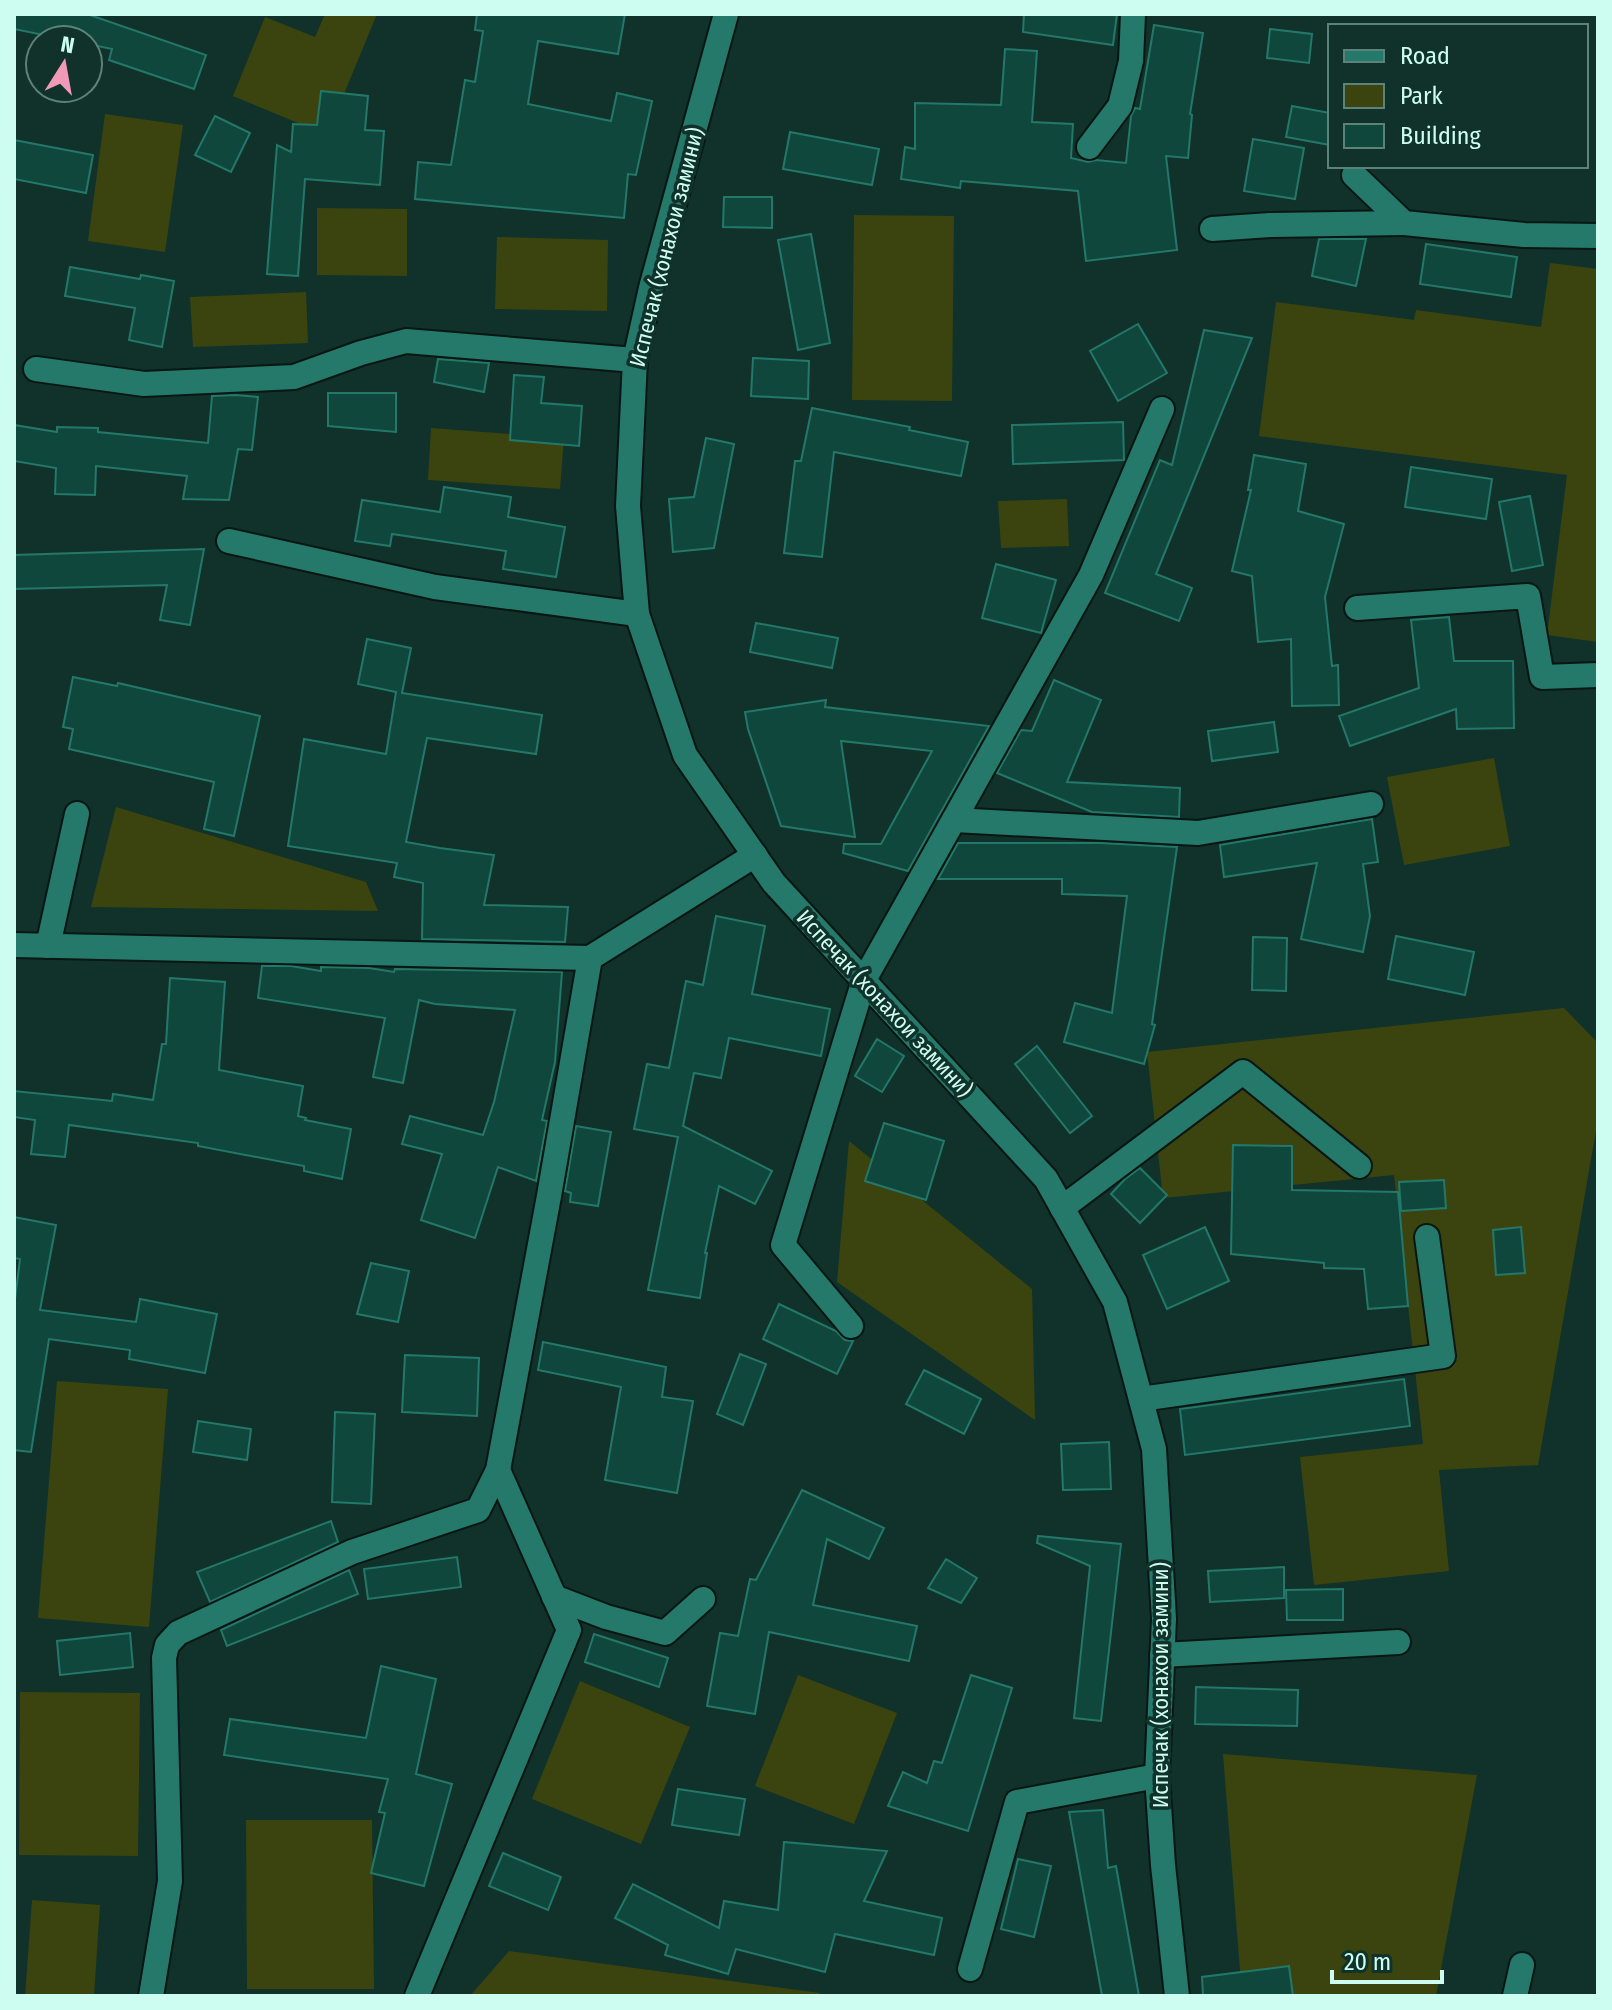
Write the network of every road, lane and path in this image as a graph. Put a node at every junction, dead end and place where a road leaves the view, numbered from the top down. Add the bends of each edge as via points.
1 (726, 14) edge
2 (1133, 14) edge
3 (1089, 147) dead end
4 (1354, 175) dead end
5 (1404, 223) junction
6 (1212, 229) dead end
7 (1598, 236) edge
8 (635, 360) junction
9 (36, 369) dead end
10 (1162, 409) dead end
11 (229, 541) dead end
12 (1357, 608) dead end
13 (637, 614) junction
14 (1598, 675) edge
15 (1371, 804) dead end
16 (77, 814) dead end
17 (954, 820) junction
18 (755, 855) junction
19 (14, 945) edge
20 (48, 946) junction
21 (590, 958) junction
22 (864, 980) junction
23 (1359, 1166) dead end
24 (1062, 1208) junction
25 (1427, 1237) dead end
26 (851, 1326) dead end
27 (1141, 1399) junction
28 (498, 1470) junction
29 (554, 1597) junction
30 (703, 1599) dead end
31 (1398, 1642) dead end
32 (1162, 1655) junction
33 (1157, 1776) junction
34 (1522, 1965) dead end
35 (970, 1969) dead end
36 (151, 1996) edge
37 (417, 1996) edge
38 (1177, 1996) edge
39 (1515, 1996) edge

1 - 8 street, Испечак (хонахои замини)
2 - 3 street via 1131,61 1120,106
4 - 5 street
5 - 6 street
5 - 7 street
8 - 9 street via 406,341 294,377 144,384
8 - 13 street, Испечак (хонахои замини) via 628,506
10 - 17 street via 1091,575
11 - 13 street via 435,587
12 - 14 street via 1528,596 1542,677
13 - 18 street, Испечак (хонахои замини) via 685,755
15 - 17 street via 1198,833
16 - 20 street
17 - 22 street
18 - 21 street
18 - 22 street, Испечак (хонахои замини) via 774,883
19 - 20 street
20 - 21 street
21 - 28 street
22 - 24 street, Испечак (хонахои замини) via 1046,1179
22 - 26 street via 783,1245
23 - 24 street via 1243,1072
24 - 27 street, Испечак (хонахои замини) via 1115,1302
25 - 27 street via 1443,1356
27 - 32 street, Испечак (хонахои замини) via 1154,1449
28 - 29 street
28 - 36 street via 478,1510 352,1552 178,1633 167,1645 170,1881
29 - 30 street via 665,1633
29 - 37 street via 569,1630
31 - 32 street
32 - 33 street, Испечак (хонахои замини)
33 - 35 street via 1017,1802
33 - 38 street, Испечак (хонахои замини)
34 - 39 street

